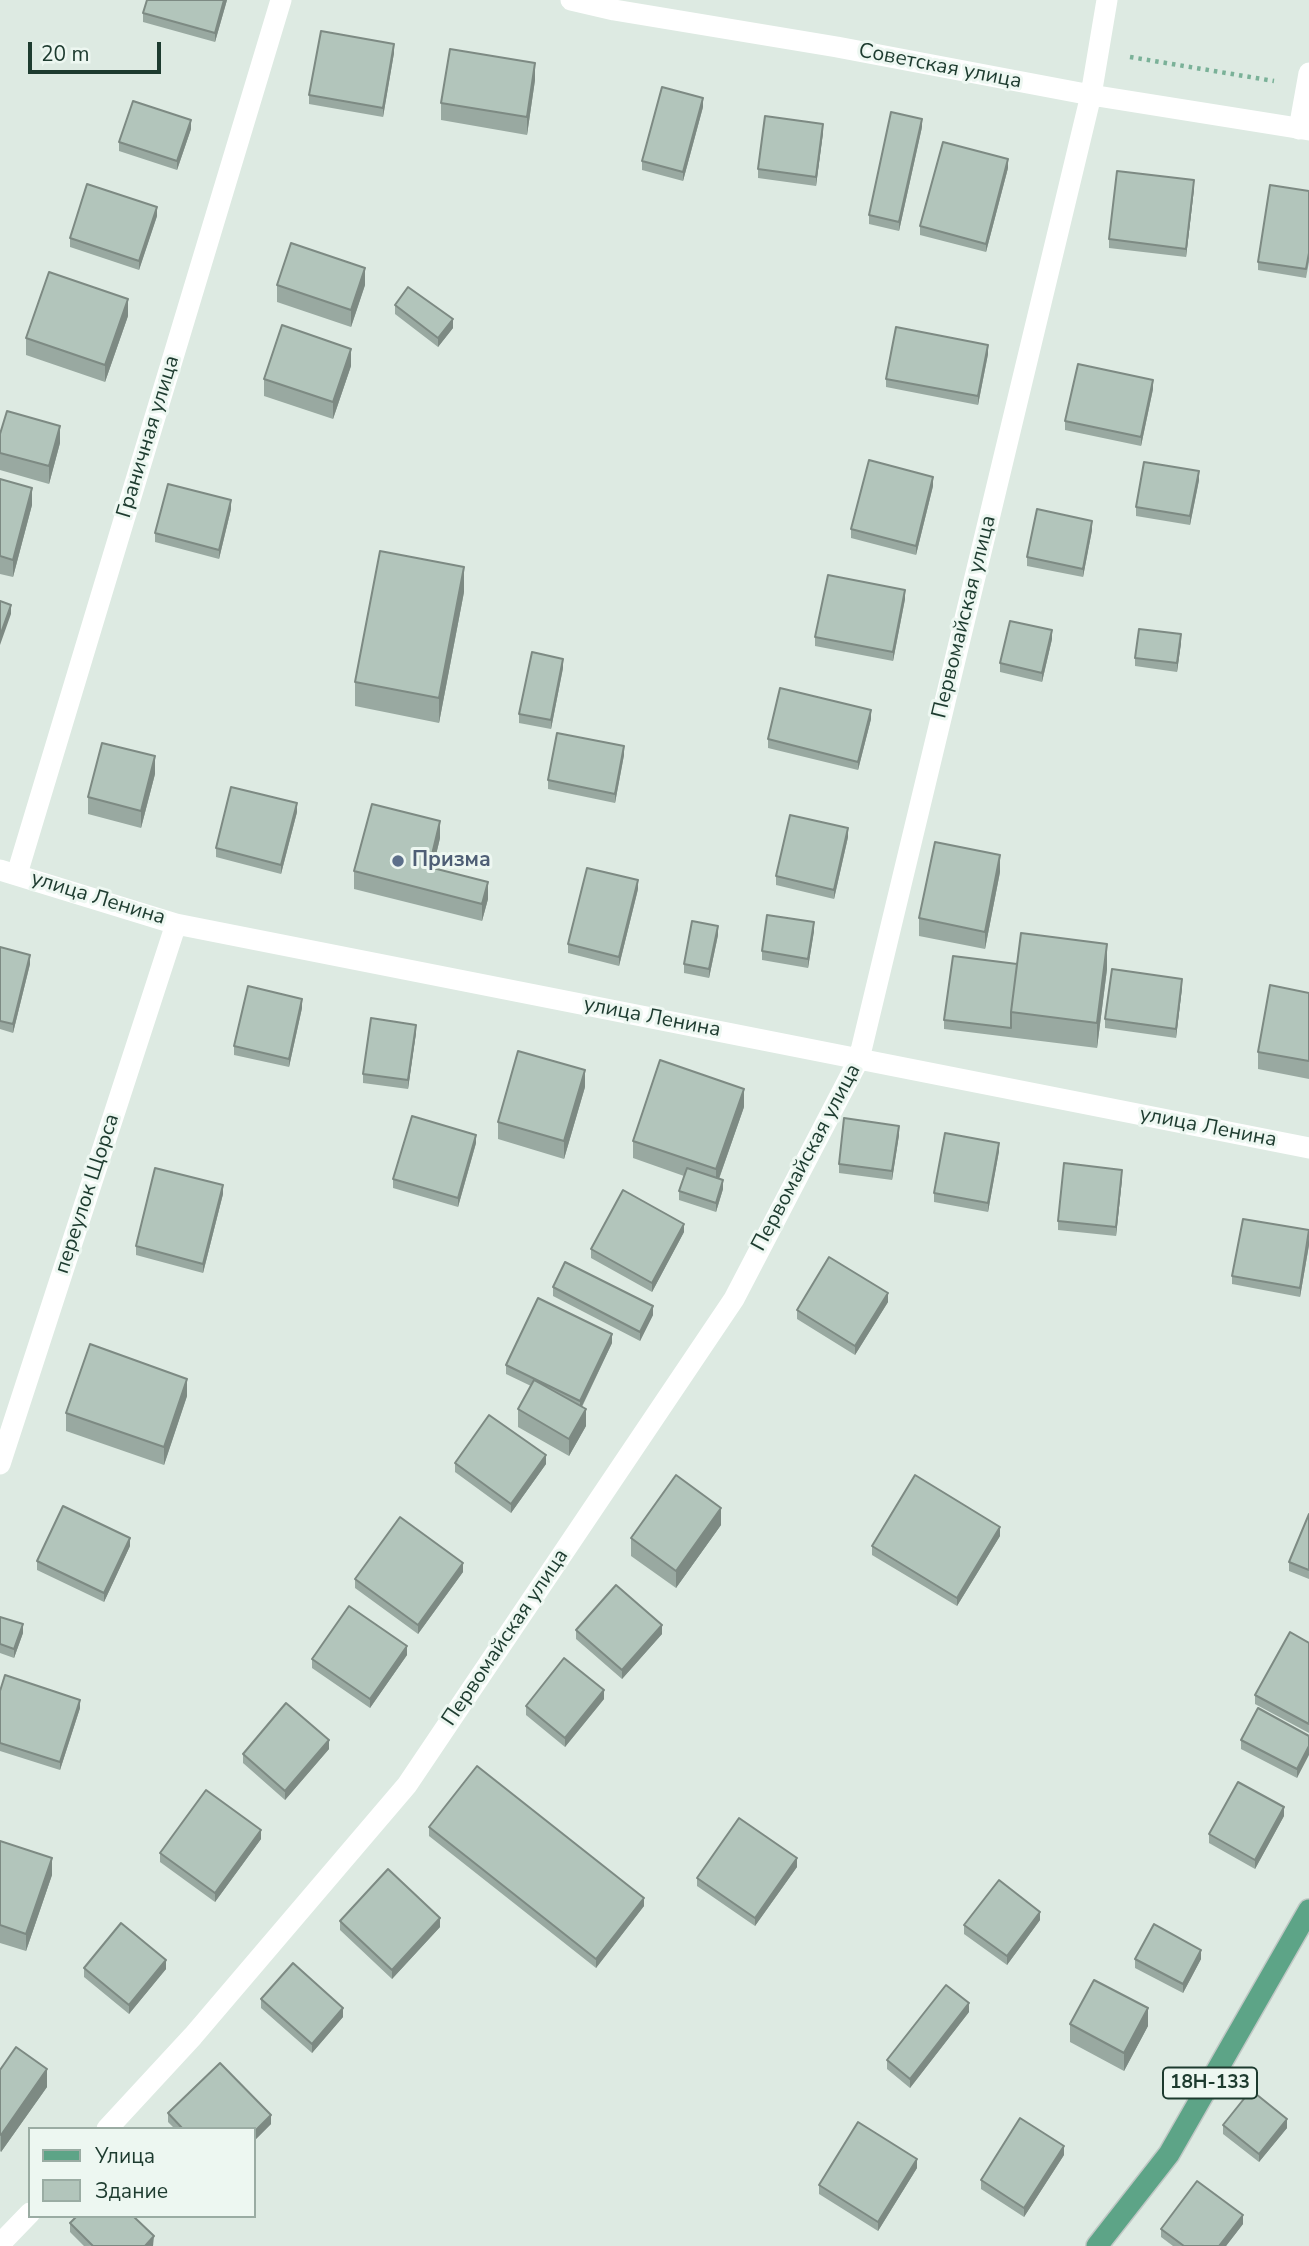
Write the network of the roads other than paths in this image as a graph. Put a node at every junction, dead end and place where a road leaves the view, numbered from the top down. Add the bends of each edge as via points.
1 (281, 0) edge
2 (571, 0) edge
3 (1107, 0) edge
4 (1308, 80) edge
5 (1091, 95) junction
6 (1304, 129) edge
7 (9, 872) edge
8 (176, 923) junction
9 (859, 1059) junction
10 (1309, 1148) edge
11 (0, 1464) edge
12 (1309, 1910) edge
13 (109, 2127) edge
14 (28, 2215) edge
15 (0, 2244) edge
16 (1097, 2246) edge

1 - 7 street, Граничная улица
2 - 5 street, Советская улица
3 - 5 street, Первомайская улица
4 - 6 street
5 - 6 street, Советская улица
5 - 9 street, Первомайская улица
7 - 8 street, улица Ленина
8 - 9 street, улица Ленина
8 - 11 street, переулок Щорса
9 - 10 street, улица Ленина
9 - 13 street, Первомайская улица via 734,1299 407,1785 193,2036
12 - 16 main road, 18Н-133 via 1169,2154
14 - 15 street

